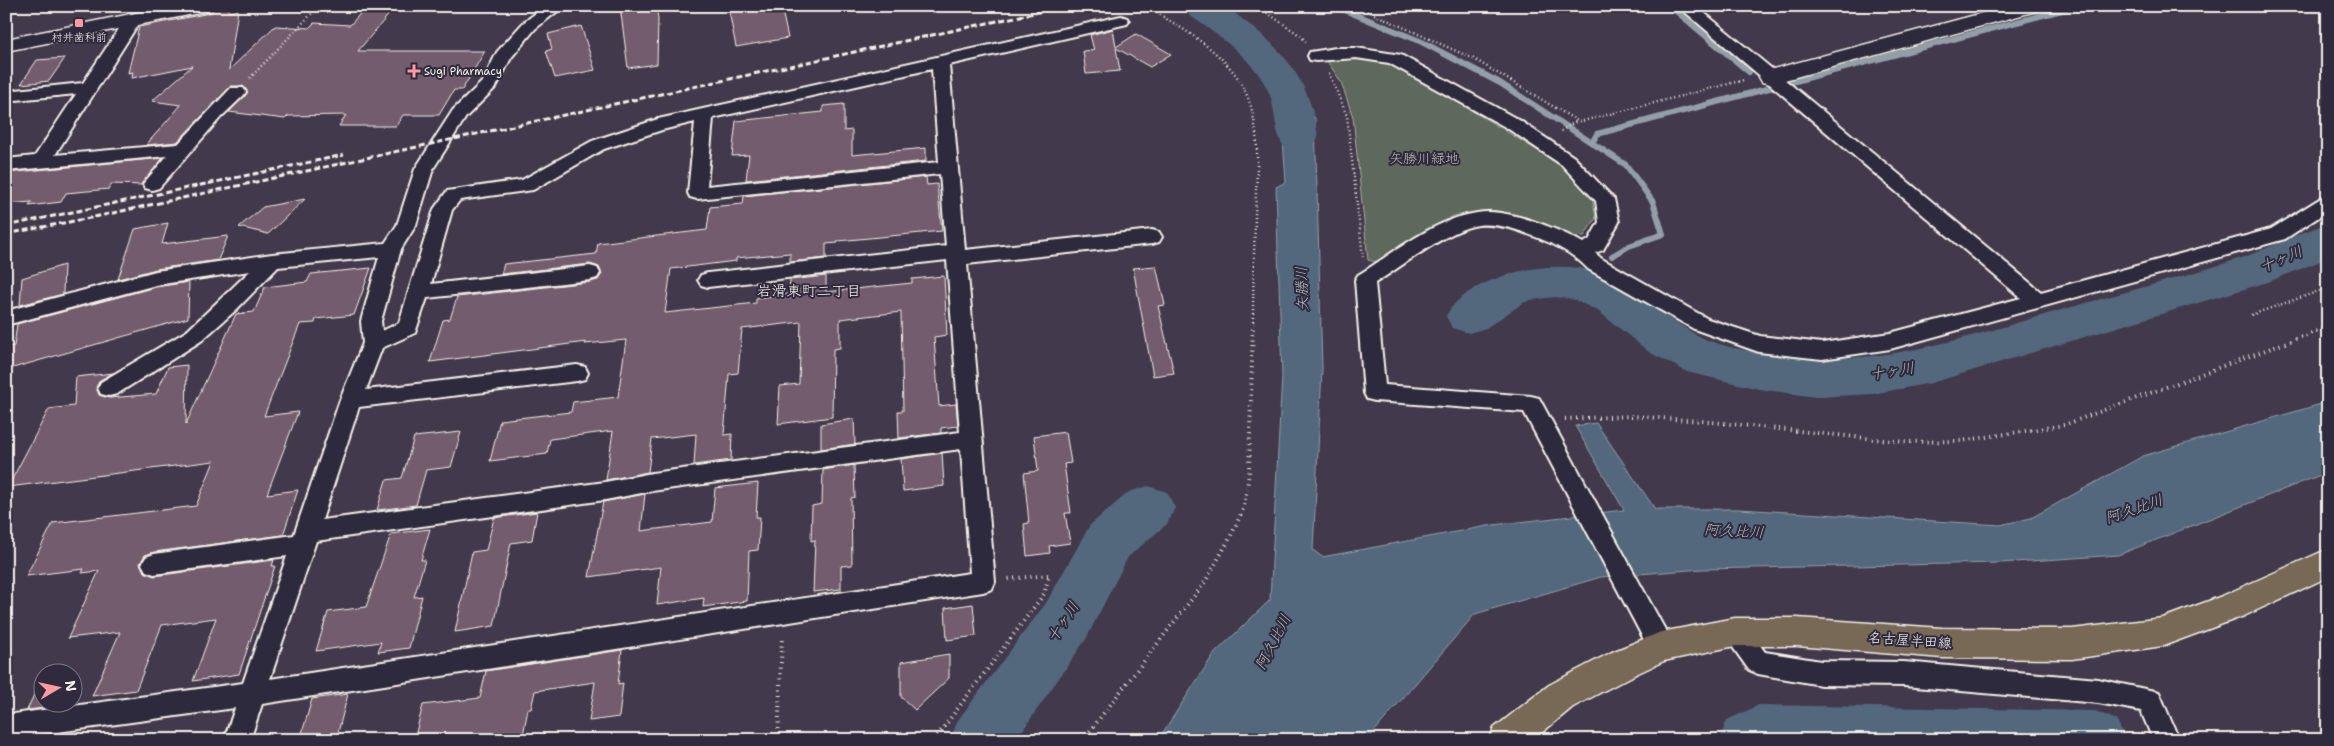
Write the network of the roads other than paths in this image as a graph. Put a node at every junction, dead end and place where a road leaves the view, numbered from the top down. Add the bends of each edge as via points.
1 (204, 6) edge
2 (556, 6) edge
3 (1686, 6) edge
4 (2032, 6) edge
5 (132, 21) junction
6 (1121, 21) dead end
7 (6, 45) edge
8 (1316, 56) road end
9 (940, 62) junction
10 (1768, 75) junction
11 (89, 88) junction
12 (237, 92) road end
13 (6, 96) edge
14 (706, 114) junction
15 (182, 148) junction
16 (41, 162) junction
17 (6, 165) edge
18 (948, 167) junction
19 (152, 184) dead end
20 (2328, 202) edge
21 (1152, 237) dead end
22 (391, 249) junction
23 (1583, 250) junction
24 (956, 255) junction
25 (272, 261) junction
26 (590, 273) dead end
27 (708, 280) dead end
28 (419, 292) junction
29 (2037, 300) junction
30 (6, 318) edge
31 (373, 343) junction
32 (577, 372) dead end
33 (108, 388) dead end
34 (351, 400) junction
35 (972, 439) junction
36 (305, 538) junction
37 (2328, 562) edge
38 (154, 564) dead end
39 (1735, 632) junction
40 (1661, 647) junction
41 (252, 694) junction
42 (6, 727) edge
43 (237, 740) edge
44 (1506, 740) edge
45 (2166, 740) edge

1 - 5 street
2 - 22 street via 529,26 503,56 490,83 459,114 424,169 406,225
3 - 10 street
4 - 10 street
5 - 7 street
5 - 11 street
6 - 9 street
8 - 23 street via 1352,52 1395,59 1513,124 1568,161 1605,199 1610,222 1596,245
9 - 14 street
9 - 18 street
10 - 29 street
11 - 13 street
11 - 16 street
12 - 15 street
14 - 18 street via 697,193
14 - 28 street via 658,125 598,145 526,186 454,195 443,209
15 - 16 street
15 - 19 street
16 - 17 street
18 - 24 street
20 - 29 street via 2278,234
21 - 24 street
22 - 25 street
22 - 31 street via 371,321
23 - 29 street via 1595,264 1701,324 1759,344 1822,351 1890,341
23 - 40 street via 1531,227 1492,218 1475,218 1457,224 1365,280 1375,393 1531,404
24 - 27 street
24 - 35 street
25 - 30 street via 156,278
25 - 33 street via 194,336
26 - 28 street
28 - 31 street via 408,328
31 - 34 street
32 - 34 street
34 - 36 street
35 - 36 street via 652,482
35 - 41 street via 984,582
36 - 38 street
36 - 41 street
37 - 39 main road, 名古屋半田線 via 2233,606 2163,632 2072,644 1942,643 1796,632
39 - 40 main road, 名古屋半田線
39 - 45 street via 1758,662 1821,673 1904,674 2098,691 2150,701
40 - 44 main road, 名古屋半田線 via 1561,696
41 - 42 street
41 - 43 street

